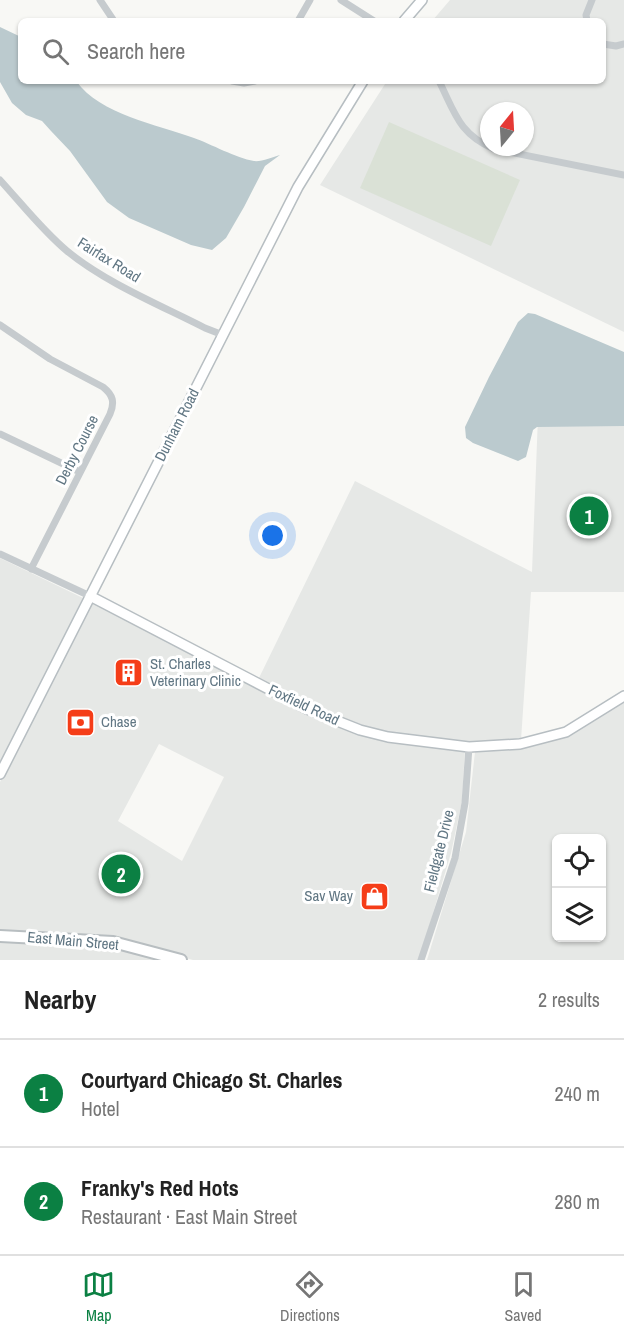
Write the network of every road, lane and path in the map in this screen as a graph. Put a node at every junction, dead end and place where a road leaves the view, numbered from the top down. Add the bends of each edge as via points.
1 (100, 0) edge
2 (310, 0) edge
3 (341, 0) edge
4 (422, 0) edge
5 (592, 0) edge
6 (112, 18) edge
7 (300, 18) edge
8 (369, 18) edge
9 (407, 18) edge
10 (587, 18) edge
11 (606, 44) edge
12 (624, 44) edge
13 (361, 84) edge
14 (441, 84) edge
15 (624, 175) edge
16 (0, 180) edge
17 (0, 325) edge
18 (223, 335) junction
19 (0, 434) edge
20 (80, 472) junction
21 (0, 554) edge
22 (31, 569) junction
23 (90, 596) junction
24 (624, 696) edge
25 (469, 747) junction
26 (0, 774) edge
27 (0, 936) edge
28 (180, 960) edge
29 (421, 960) edge

1 - 6 street
2 - 7 street
3 - 8 street
4 - 9 street
5 - 10 street
11 - 12 street
13 - 18 street, Dunham Road via 298,187
14 - 15 street via 464,129 477,142 494,149
16 - 18 street, Fairfax Road via 40,225 98,272
17 - 20 street, Derby Course via 109,393 113,407
18 - 23 street, Dunham Road
19 - 20 street
20 - 22 street, Derby Course
21 - 22 street, Foxfield Road
22 - 23 street, Foxfield Road
23 - 25 street, Foxfield Road via 330,719 388,737
23 - 26 street, Dunham Road
24 - 25 street, Foxfield Road via 566,732 520,744
25 - 29 street, Fieldgate Drive via 465,803 455,858
27 - 28 main road, East Main Street via 113,942

